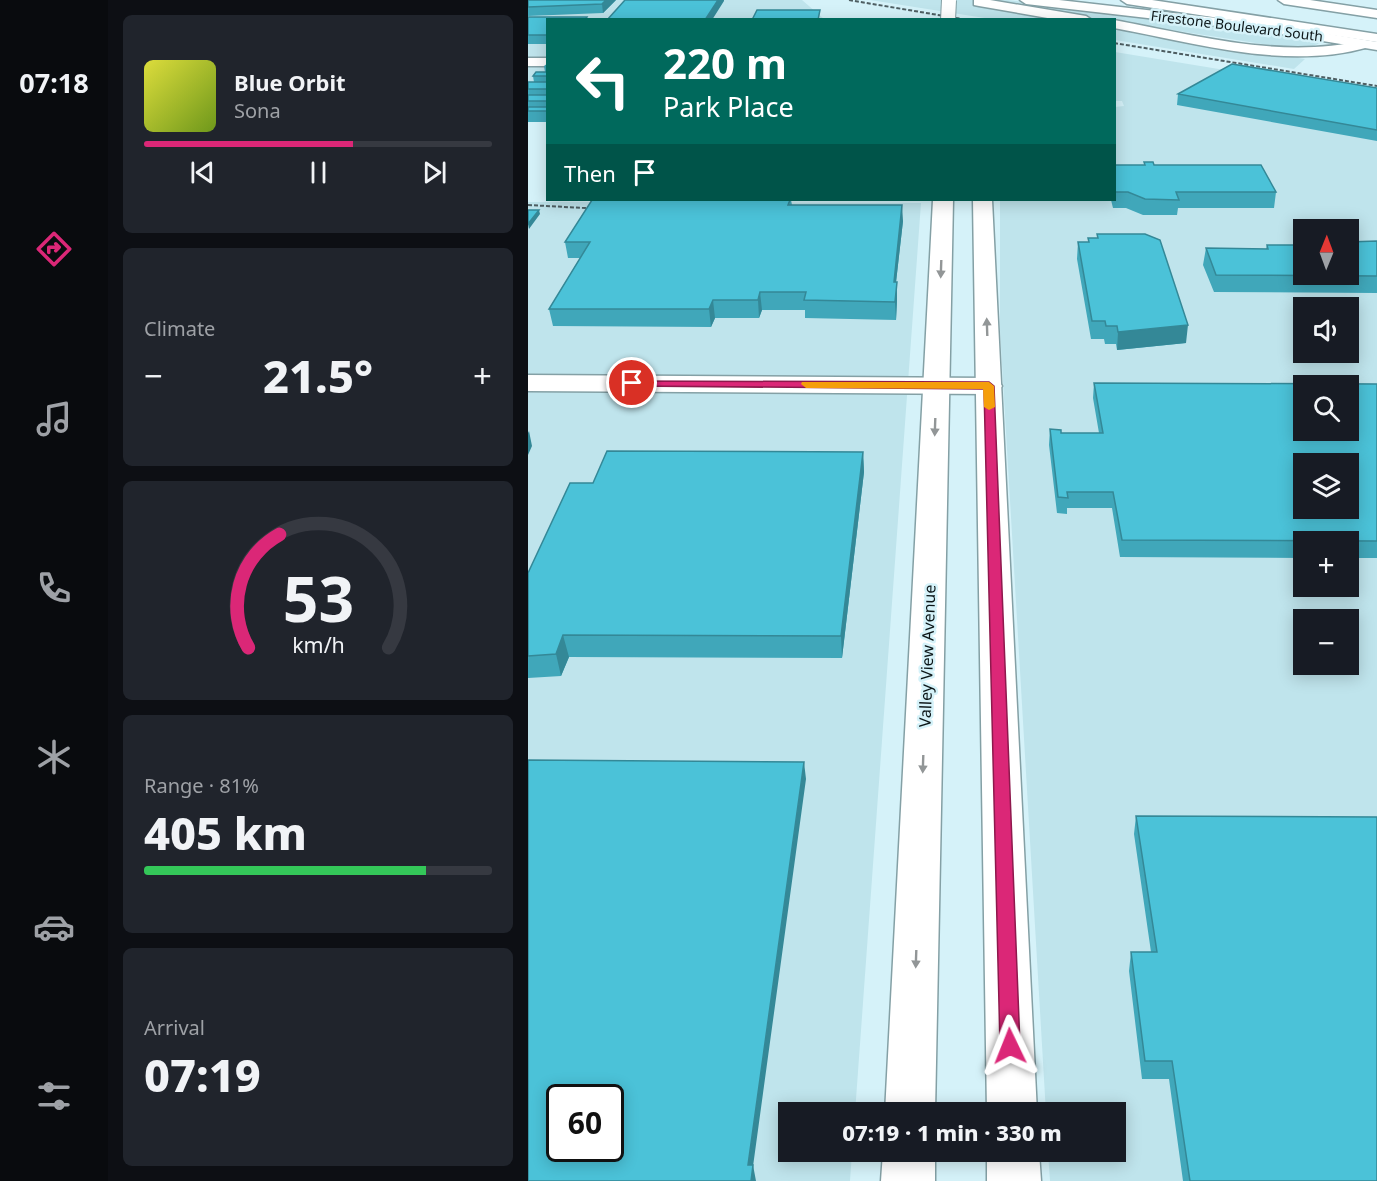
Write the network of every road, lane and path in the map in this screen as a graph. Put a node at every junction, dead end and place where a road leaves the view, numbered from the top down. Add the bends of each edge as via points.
1 (949, 0) edge
2 (1026, 0) edge
3 (1127, 0) edge
4 (1205, 0) edge
5 (1282, 0) edge
6 (1333, 0) edge
7 (979, 1) edge
8 (1377, 6) edge
9 (1377, 14) edge
10 (948, 18) edge
11 (979, 18) edge
12 (1075, 18) edge
13 (1116, 24) edge
14 (1377, 25) edge
15 (1373, 43) edge
16 (528, 62) edge
17 (546, 62) edge
18 (943, 201) edge
19 (982, 201) edge
20 (528, 382) edge
21 (937, 385) junction
22 (989, 386) junction
23 (910, 1102) edge
24 (1012, 1102) edge
25 (909, 1162) edge
26 (1013, 1162) edge
27 (908, 1181) edge
28 (1014, 1181) edge

1 - 10 main road, bridge
2 - 15 main road, Firestone Boulevard South
3 - 15 main road via 1257,19
4 - 14 main road
5 - 9 main road
6 - 8 main road
7 - 11 main road
7 - 12 main road
13 - 15 main road via 1302,53 1338,52
16 - 17 main road
18 -> 21 main road, Valley View Avenue
22 -> 19 main road
20 - 21 main road
21 - 22 main road
21 -> 23 main road, Valley View Avenue
22 - 24 main road
25 - 27 main road
26 - 28 main road

